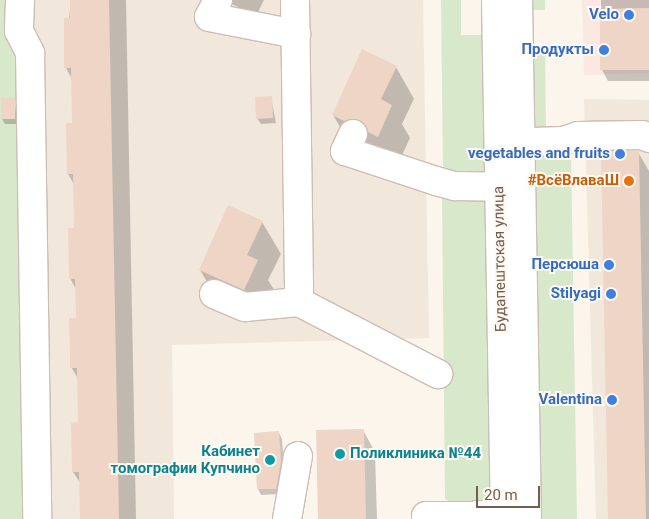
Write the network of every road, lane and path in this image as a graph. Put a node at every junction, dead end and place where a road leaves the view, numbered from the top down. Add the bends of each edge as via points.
1 (20, 0) edge
2 (218, 0) edge
3 (295, 0) edge
4 (496, 0) edge
5 (518, 0) edge
6 (296, 34) junction
7 (353, 134) dead end
8 (649, 138) edge
9 (510, 143) junction
10 (510, 187) junction
11 (214, 294) dead end
12 (299, 302) junction
13 (438, 374) dead end
14 (298, 456) dead end
15 (426, 516) dead end
16 (516, 517) edge
17 (37, 519) edge
18 (288, 519) edge

1 - 17 street via 19,31 30,54
2 - 6 street via 210,17
3 - 6 street
4 - 9 street, Будапештская улица
5 - 9 street, Будапештская улица
6 - 12 street via 286,107
7 - 10 street via 345,151 455,186
8 - 9 street via 642,135 578,136 563,141
9 - 10 street, Будапештская улица
10 - 16 street, Будапештская улица
11 - 12 street via 245,307
12 - 13 street
14 - 18 street
15 - 16 street

